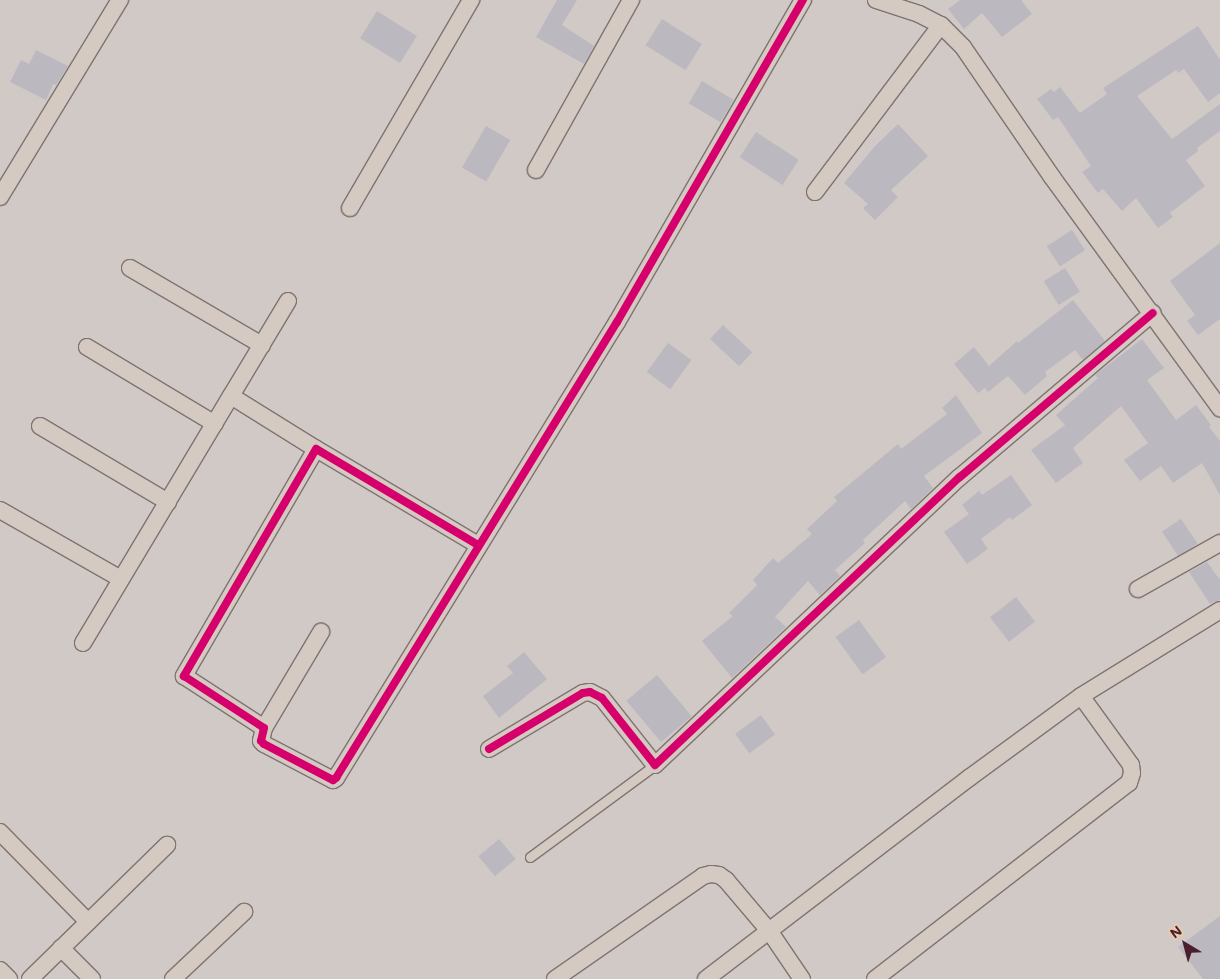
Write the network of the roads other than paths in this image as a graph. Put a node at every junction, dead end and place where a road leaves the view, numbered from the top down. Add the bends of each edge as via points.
1 (120, 0) edge
2 (471, 0) edge
3 (631, 0) edge
4 (803, 0) edge
5 (876, 0) edge
6 (941, 25) junction
7 (536, 170) dead end
8 (815, 192) dead end
9 (0, 197) edge
10 (350, 208) dead end
11 (130, 268) dead end
12 (288, 301) dead end
13 (1153, 313) junction
14 (262, 345) junction
15 (87, 347) dead end
16 (231, 396) junction
17 (1220, 408) edge
18 (215, 424) junction
19 (40, 426) dead end
20 (316, 449) junction
21 (168, 502) junction
22 (0, 510) edge
23 (1220, 543) edge
24 (478, 545) junction
25 (121, 579) junction
26 (1138, 589) dead end
27 (1220, 610) edge
28 (321, 632) dead end
29 (83, 643) dead end
30 (1081, 696) junction
31 (264, 728) junction
32 (489, 749) dead end
33 (655, 764) junction
34 (0, 832) edge
35 (167, 845) dead end
36 (530, 857) dead end
37 (244, 912) dead end
38 (88, 922) junction
39 (770, 932) junction
40 (61, 948) junction
41 (0, 970) edge
42 (8, 979) edge
43 (30, 979) edge
44 (92, 979) edge
45 (173, 979) edge
46 (555, 979) edge
47 (706, 979) edge
48 (802, 979) edge
49 (875, 979) edge

1 - 9 street
2 - 10 street
3 - 7 street
4 - 24 street via 617,322
5 - 6 street
6 - 8 street
6 - 13 street via 963,47 1052,177
11 - 14 street
12 - 14 street
13 - 17 street
13 - 33 street via 960,477
14 - 16 street
15 - 18 street
16 - 18 street
16 - 20 street
18 - 21 street
19 - 21 street
20 - 24 street
20 - 31 street via 183,675
21 - 25 street
22 - 25 street
23 - 26 street
24 - 31 street via 336,778 333,780 262,743
25 - 29 street
27 - 30 street
28 - 31 street
30 - 39 street
30 - 49 street via 1131,765 1129,783
32 - 33 street via 590,692 602,698
33 - 36 lane
34 - 38 street
35 - 38 street
37 - 45 street
38 - 40 street
39 - 46 street via 726,880 710,874 702,876
39 - 47 street
39 - 48 street
40 - 43 street
40 - 44 street
41 - 42 street

